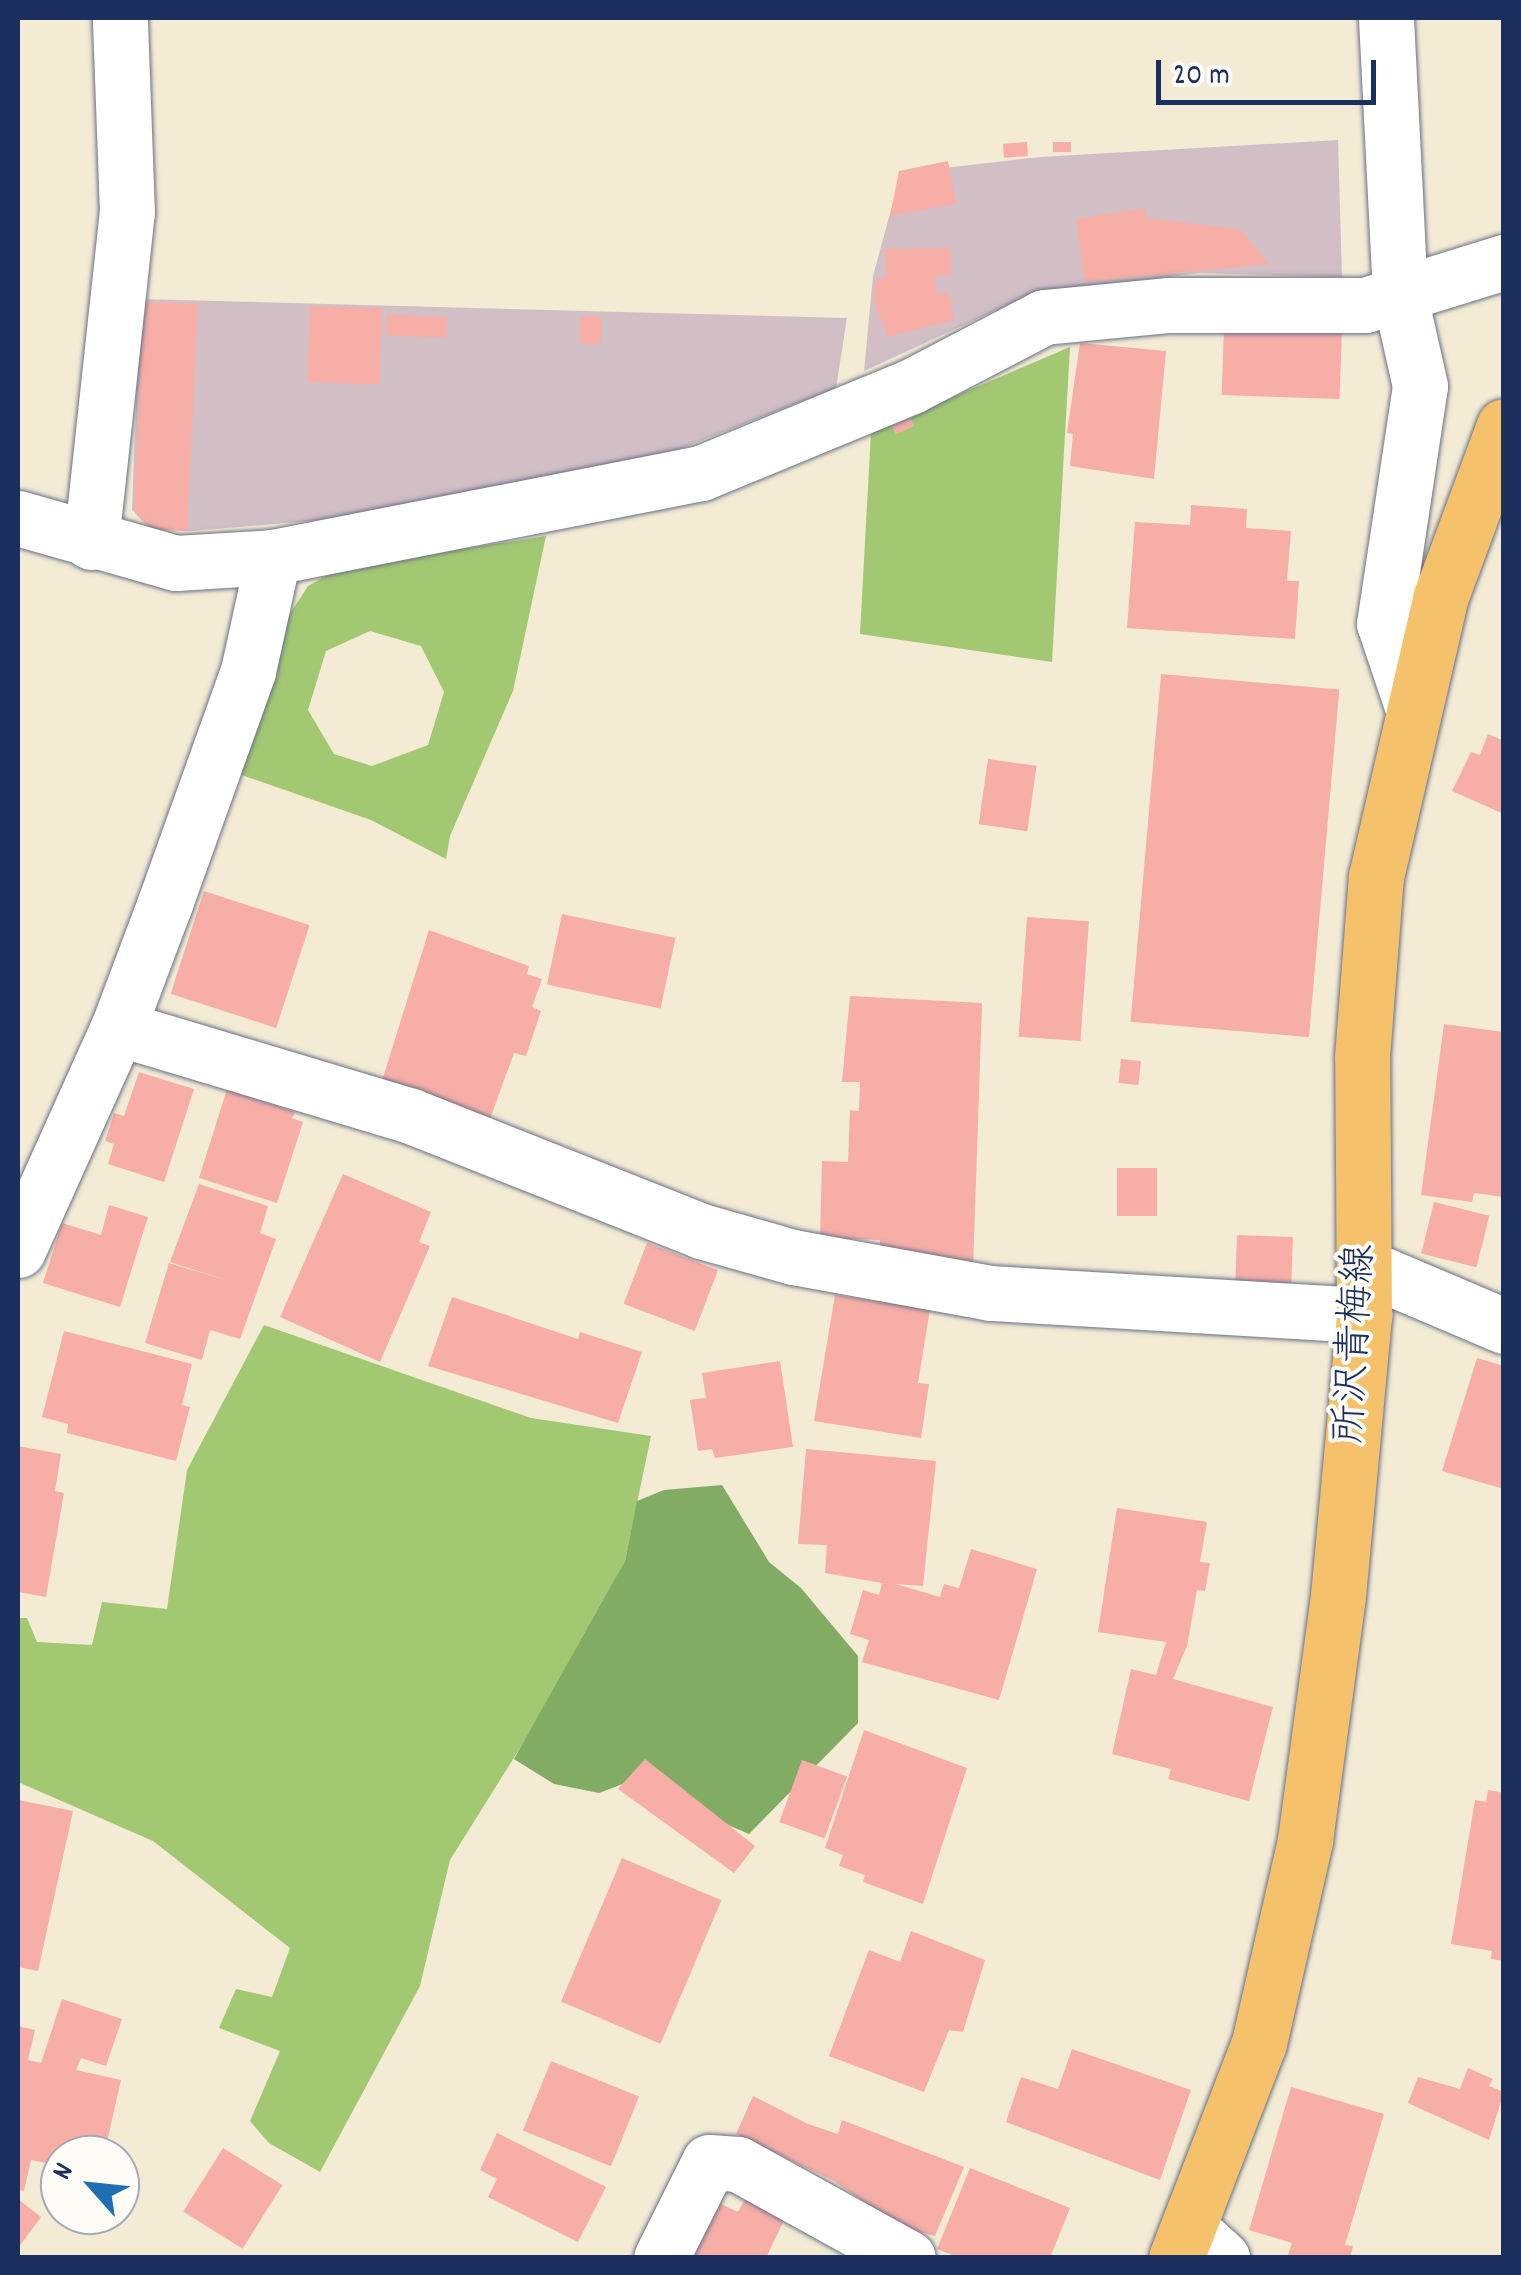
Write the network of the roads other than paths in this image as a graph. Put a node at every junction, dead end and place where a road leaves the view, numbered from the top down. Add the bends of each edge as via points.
1 (120, 18) edge
2 (1386, 18) edge
3 (1504, 262) edge
4 (1400, 297) junction
5 (1504, 426) edge
6 (18, 518) edge
7 (92, 542) junction
8 (273, 557) junction
9 (1412, 709) junction
10 (118, 1028) junction
11 (18, 1250) edge
12 (1365, 1291) junction
13 (1504, 1326) edge
14 (1196, 2248) edge
15 (661, 2258) edge
16 (908, 2258) edge

1 - 7 street via 126,214
2 - 4 street
3 - 4 street
4 - 8 street via 1365,305 1169,305 1044,317 910,387 702,473
4 - 9 street via 1420,386 1384,623
5 - 9 main road, 所沢青梅線 via 1442,596
6 - 7 street
7 - 8 street via 176,563
8 - 10 street via 248,670
9 - 12 main road, 所沢青梅線 via 1376,877 1362,1057
10 - 11 street
10 - 12 street via 411,1116 701,1231 793,1257 991,1293
12 - 13 street
12 - 14 main road, 所沢青梅線 via 1338,1596 1305,1840 1259,2043
15 - 16 street via 709,2162 738,2164

